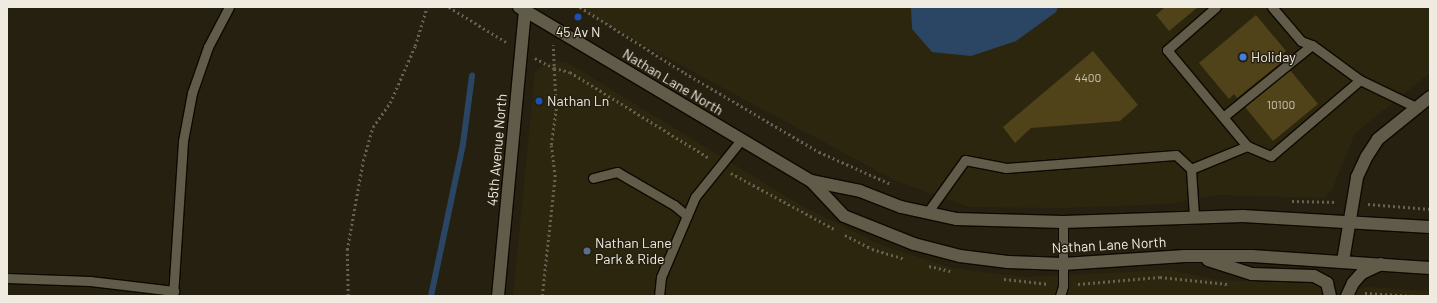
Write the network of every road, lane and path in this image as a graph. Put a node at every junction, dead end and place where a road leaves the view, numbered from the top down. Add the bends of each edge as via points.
1 (229, 7) edge
2 (427, 7) edge
3 (580, 7) edge
4 (1216, 7) edge
5 (1272, 7) edge
6 (523, 8) edge
7 (552, 26) junction
8 (1312, 45) junction
9 (1360, 80) junction
10 (1430, 97) edge
11 (1418, 108) junction
12 (1223, 117) junction
13 (741, 140) junction
14 (1247, 146) junction
15 (1191, 169) junction
16 (592, 178) dead end
17 (811, 182) junction
18 (899, 188) dead end
19 (1390, 205) dead end
20 (1430, 209) edge
21 (927, 213) junction
22 (687, 216) junction
23 (1194, 216) junction
24 (1348, 221) junction
25 (1063, 222) junction
26 (1430, 227) edge
27 (1198, 256) junction
28 (1343, 261) junction
29 (1063, 264) junction
30 (1381, 264) junction
31 (1430, 268) edge
32 (7, 278) edge
33 (174, 294) edge
34 (348, 296) edge
35 (498, 296) edge
36 (542, 296) edge
37 (659, 296) edge
38 (1060, 296) edge
39 (1330, 296) edge
40 (1347, 296) edge

1 - 33 lane via 208,47 192,93 183,141
2 - 34 path via 415,46 390,103 373,127 363,161 347,250
3 - 18 path via 819,152
4 - 12 lane via 1167,50
5 - 8 lane via 1301,41
6 - 7 street, Nathan Lane North
6 - 35 street, 45th Avenue North
7 - 13 street, Nathan Lane North
7 - 36 path via 556,111 550,145 556,177
8 - 9 lane
8 - 12 lane
9 - 11 lane
9 - 14 lane via 1271,156
10 - 11 street
11 - 24 street via 1378,139 1367,156 1357,177
12 - 14 lane
13 - 17 street, Nathan Lane North
13 - 22 lane via 695,197
14 - 15 lane
15 - 21 lane via 1176,155 1006,168 965,160
15 - 23 lane
16 - 22 lane via 618,172 674,205
17 - 21 street, Nathan Lane North via 860,191 901,207
17 - 29 street, Nathan Lane North via 844,216 914,244 976,258
19 - 20 path
21 - 25 street, Nathan Lane North via 956,219
22 - 37 lane via 661,277
23 - 24 street, Nathan Lane North
23 - 25 street, Nathan Lane North
24 - 26 street, Nathan Lane North
24 - 28 street
25 - 29 lane
27 - 28 street, Nathan Lane North
27 - 29 street, Nathan Lane North
27 - 39 street via 1252,274 1314,276 1328,283
28 - 30 street, Nathan Lane North
29 - 38 lane via 1063,286
30 - 31 street, Nathan Lane North
30 - 40 street via 1362,273 1350,287
32 - 33 lane via 90,281

